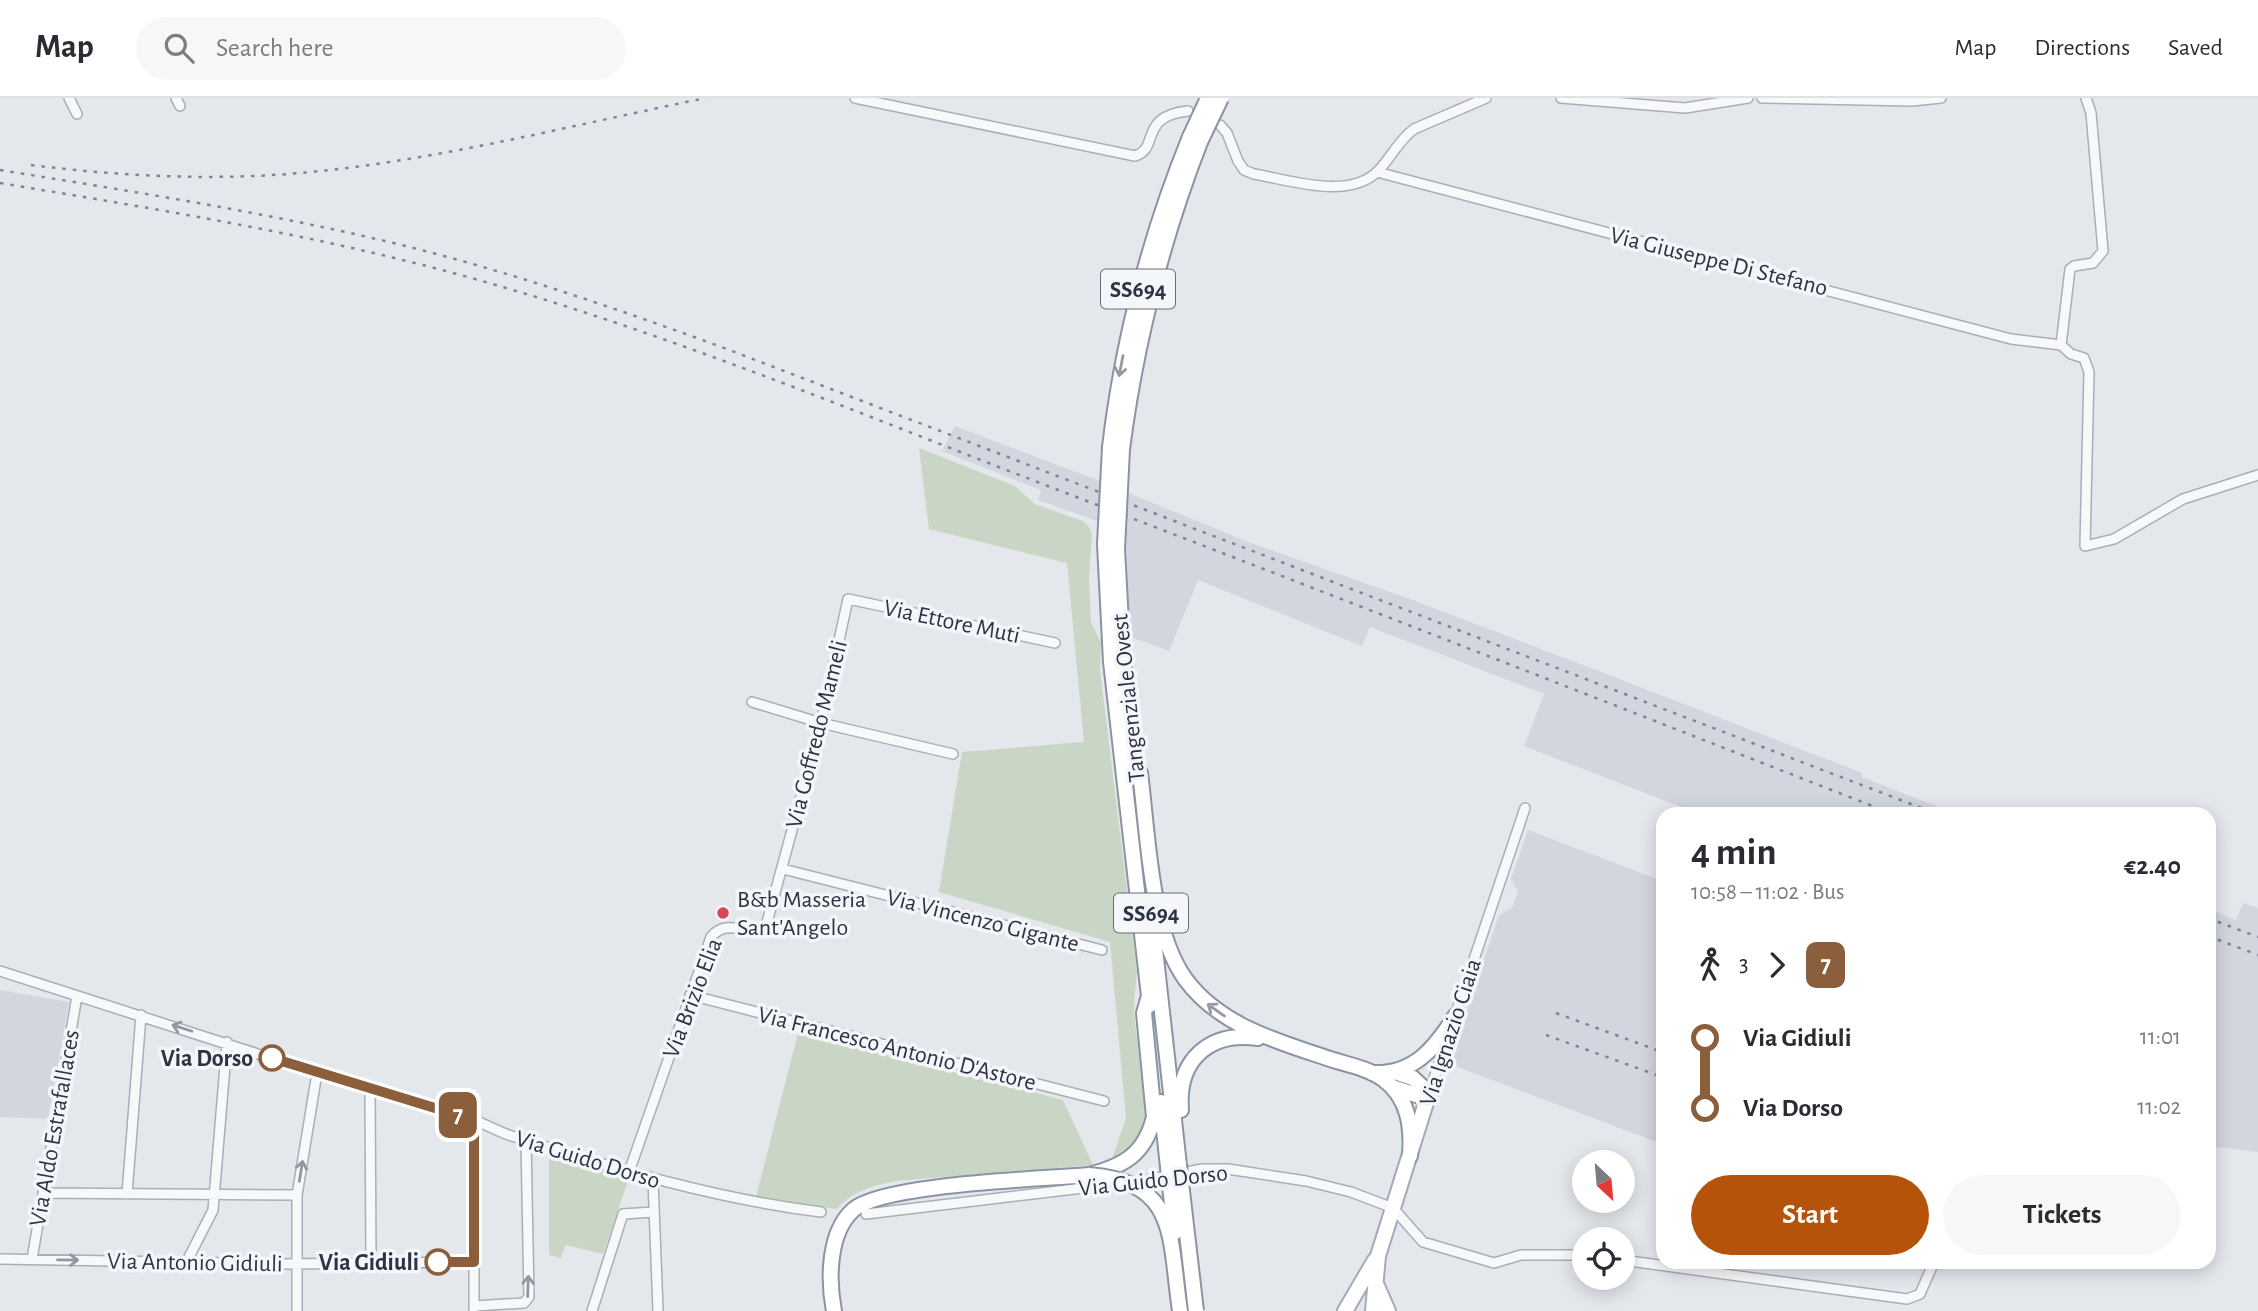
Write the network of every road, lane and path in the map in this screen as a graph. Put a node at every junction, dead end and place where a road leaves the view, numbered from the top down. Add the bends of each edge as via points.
1 (69, 98) edge
2 (855, 98) edge
3 (1208, 98) edge
4 (1221, 98) edge
5 (1486, 98) edge
6 (1561, 98) edge
7 (1748, 98) edge
8 (1762, 98) edge
9 (1941, 98) edge
10 (2086, 98) edge
11 (1188, 111) dead end
12 (77, 114) dead end
13 (1220, 125) dead end
14 (1195, 139) junction
15 (1377, 172) junction
16 (2061, 345) junction
17 (2258, 475) edge
18 (848, 599) joint
19 (1055, 643) dead end
20 (1117, 661) junction
21 (752, 702) dead end
22 (821, 723) junction
23 (953, 754) dead end
24 (1135, 763) junction
25 (1525, 808) dead end
26 (783, 869) junction
27 (1102, 950) dead end
28 (0, 971) edge
29 (690, 995) junction
30 (77, 996) junction
31 (1149, 996) junction
32 (141, 1015) junction
33 (1456, 1015) junction
34 (1277, 1041) junction
35 (227, 1042) junction
36 (317, 1073) junction
37 (1392, 1079) junction
38 (370, 1086) junction
39 (1429, 1093) junction
40 (1104, 1101) dead end
41 (474, 1120) junction
42 (526, 1141) junction
43 (1409, 1156) junction
44 (1178, 1166) junction
45 (629, 1172) junction
46 (1089, 1174) junction
47 (653, 1180) junction
48 (43, 1193) junction
49 (127, 1194) junction
50 (214, 1194) junction
51 (297, 1195) junction
52 (1393, 1208) junction
53 (654, 1212) junction
54 (821, 1212) dead end
55 (866, 1214) dead end
56 (1572, 1255) edge
57 (1378, 1256) junction
58 (0, 1259) edge
59 (32, 1259) junction
60 (474, 1262) junction
61 (1635, 1262) edge
62 (186, 1263) junction
63 (371, 1263) junction
64 (296, 1264) junction
65 (1656, 1265) edge
66 (1688, 1269) edge
67 (1931, 1269) edge
68 (1376, 1281) junction
69 (474, 1309) edge
70 (1343, 1310) edge
71 (297, 1311) edge
72 (592, 1311) edge
73 (658, 1311) edge
74 (834, 1311) edge
75 (1182, 1311) edge
76 (1196, 1311) edge
77 (1373, 1311) edge
78 (1388, 1311) edge

1 - 12 street
2 - 11 street via 1135,156 1146,149 1162,117
3 - 14 main road, Tangenziale Ovest / SS694, bridge
4 - 14 main road, Tangenziale Ovest / SS694, bridge
5 - 15 street via 1405,136
6 - 7 street via 1674,108
8 - 9 street
10 - 16 street via 2103,251 2093,263 2070,269
13 - 15 street via 1244,170 1254,174 1347,186
14 - 20 main road, Tangenziale Ovest / SS694, bridge via 1162,206 1119,370 1105,544
15 - 16 street, Via Giuseppe Di Stefano via 2011,339
16 - 17 street via 2084,358 2090,372 2085,546 2115,539 2183,499
18 - 19 street, Via Ettore Muti
18 - 22 street, Via Goffredo Mameli
20 - 24 main road, Tangenziale Ovest / SS694
20 - 31 main road, Tangenziale Ovest / SS694
21 - 22 street
22 - 23 street
22 - 26 street, Via Goffredo Mameli
34 -> 24 main road via 1211,1007 1173,959 1158,907
24 - 44 main road, Tangenziale Ovest / SS694
25 - 33 street, Via Ignazio Ciaia
26 - 27 street, Via Vincenzo Gigante
26 - 29 street, Via Brizio Elia via 766,926 758,932 729,925 718,929
28 - 30 street, Via Guido Dorso
29 - 40 street, Via Francesco Antonio D'Astore
29 - 45 street, Via Brizio Elia
30 - 32 street, Via Guido Dorso
30 - 48 street, Via Aldo Estrafallaces
31 - 44 main road, Tangenziale Ovest / SS694
31 - 46 main road via 1144,1013 1154,1105 1151,1129 1128,1161
35 -> 32 street, Via Guido Dorso
32 - 49 street
33 - 37 main road via 1431,1051
33 - 39 street, Via Ignazio Ciaia
34 - 37 main road
34 - 44 main road via 1229,1037 1196,1056 1181,1083
35 - 36 street, Via Guido Dorso
35 - 50 street
36 - 38 street, Via Guido Dorso
51 -> 36 street
37 - 39 main road via 1413,1078
37 - 43 main road via 1409,1121
38 - 41 street, Via Guido Dorso
38 - 63 street
39 - 43 main road, Via Ignazio Ciaia
41 - 42 street, Via Guido Dorso
41 - 60 street
42 - 45 street, Via Guido Dorso
69 -> 42 street via 516,1305 529,1297
43 - 52 main road, Via Ignazio Ciaia
44 - 75 main road, Tangenziale Ovest / SS694, bridge
44 - 76 main road, Tangenziale Ovest / SS694, bridge
45 - 47 street, Via Guido Dorso
46 - 74 main road via 911,1190 867,1200 853,1210 837,1236 831,1281
46 - 75 main road, bridge via 1134,1183 1154,1199 1167,1225
47 - 53 street
47 - 54 street, Via Guido Dorso via 763,1205
48 - 49 street
48 - 59 street, Via Aldo Estrafallaces
49 - 50 street
50 - 51 street
50 - 62 street via 213,1210
51 - 64 street
52 - 55 street, Via Guido Dorso via 1306,1181 1202,1169 1142,1181
52 - 56 street via 1423,1242 1494,1263 1521,1255
52 - 57 main road, Via Ignazio Ciaia
53 - 72 street via 623,1214
53 - 73 street
57 - 68 main road, Via Ignazio Ciaia
57 - 70 main road, Via Ignazio Ciaia
58 - 59 street, Via Antonio Gidiuli
59 -> 62 street, Via Antonio Gidiuli
60 - 63 street, Via Antonio Gidiuli
60 - 69 street
61 - 65 street
62 - 64 street, Via Antonio Gidiuli
63 - 64 street, Via Antonio Gidiuli
64 - 71 street
66 - 67 street via 1907,1299 1920,1294
68 - 77 main road, Via Ignazio Ciaia
68 - 78 main road, Via Ignazio Ciaia

